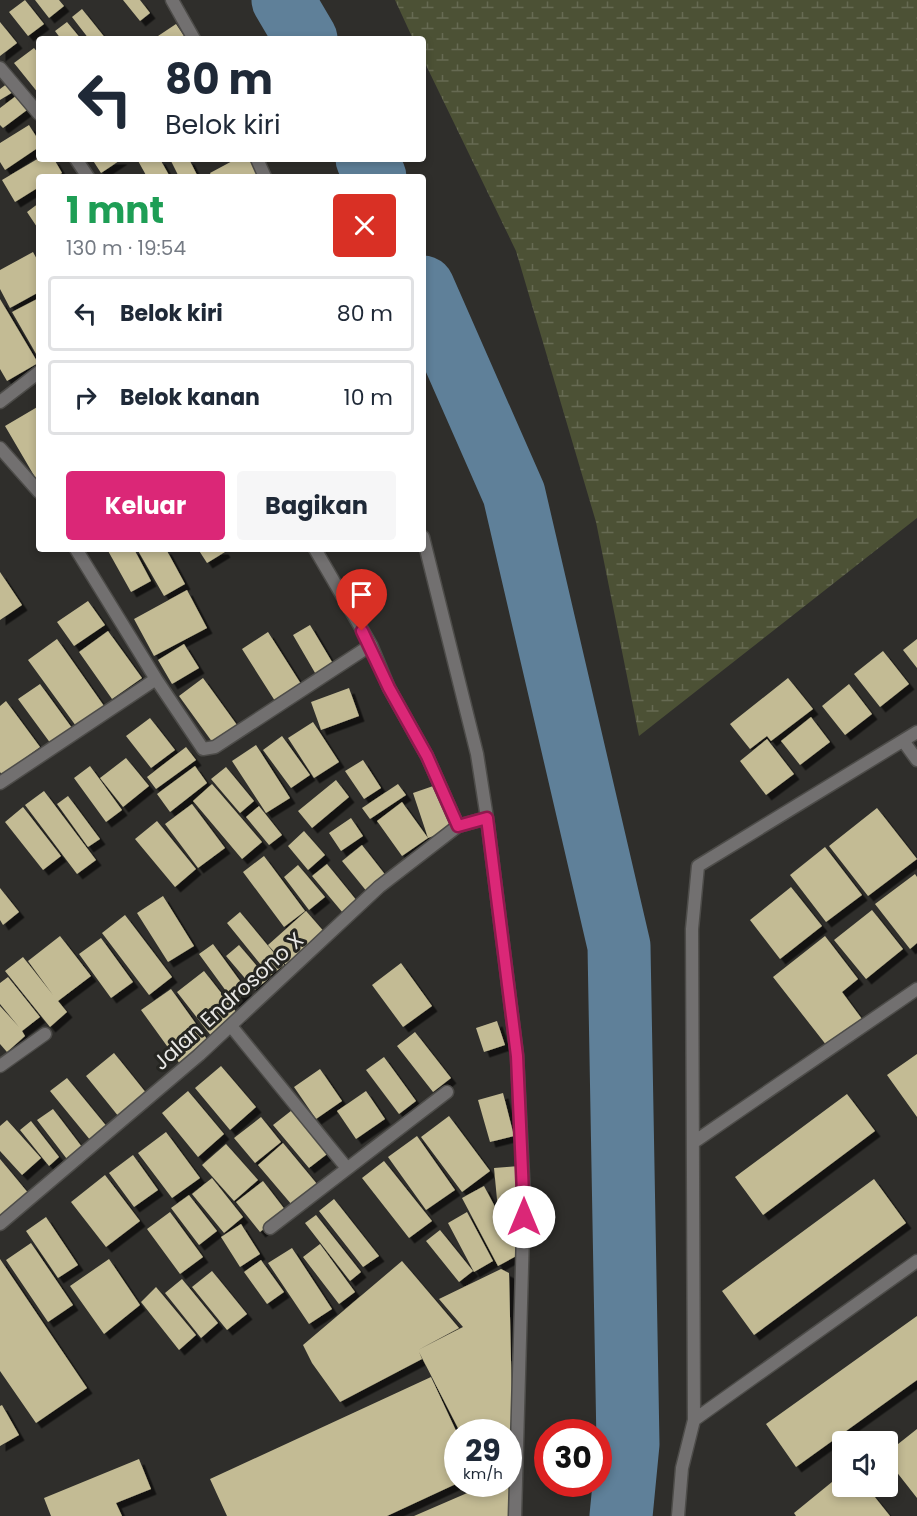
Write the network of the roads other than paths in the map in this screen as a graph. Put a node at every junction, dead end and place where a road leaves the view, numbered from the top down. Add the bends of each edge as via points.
1 (172, 0) edge
2 (192, 36) edge
3 (0, 68) edge
4 (36, 110) edge
5 (36, 374) edge
6 (0, 402) edge
7 (0, 448) edge
8 (36, 489) edge
9 (426, 549) edge
10 (78, 552) edge
11 (317, 552) edge
12 (371, 645) junction
13 (156, 679) junction
14 (917, 732) edge
15 (904, 742) junction
16 (917, 760) edge
17 (0, 783) edge
18 (487, 818) junction
19 (458, 826) junction
20 (917, 989) edge
21 (231, 1026) junction
22 (45, 1034) dead end
23 (0, 1066) edge
24 (447, 1092) dead end
25 (694, 1142) junction
26 (346, 1167) junction
27 (0, 1224) edge
28 (270, 1228) dead end
29 (917, 1261) edge
30 (694, 1420) junction
31 (515, 1516) edge
32 (678, 1516) edge

1 - 2 street
3 - 4 street
5 - 6 street
7 - 8 street
9 - 18 street via 477,754
10 - 13 street
11 - 12 street
12 - 13 street via 208,750 203,749
12 - 19 street
13 - 17 street
14 - 15 street
15 - 16 street
15 - 25 street via 698,866 692,928
18 - 19 street, Jalan Endrosono X
18 - 31 street via 517,1056 524,1197
19 - 21 street, Jalan Endrosono X via 378,887
20 - 25 street
21 - 26 street
21 - 27 street, Jalan Endrosono X
22 - 23 street
24 - 26 street
25 - 30 street
26 - 28 street
29 - 30 street
30 - 32 street via 682,1468

